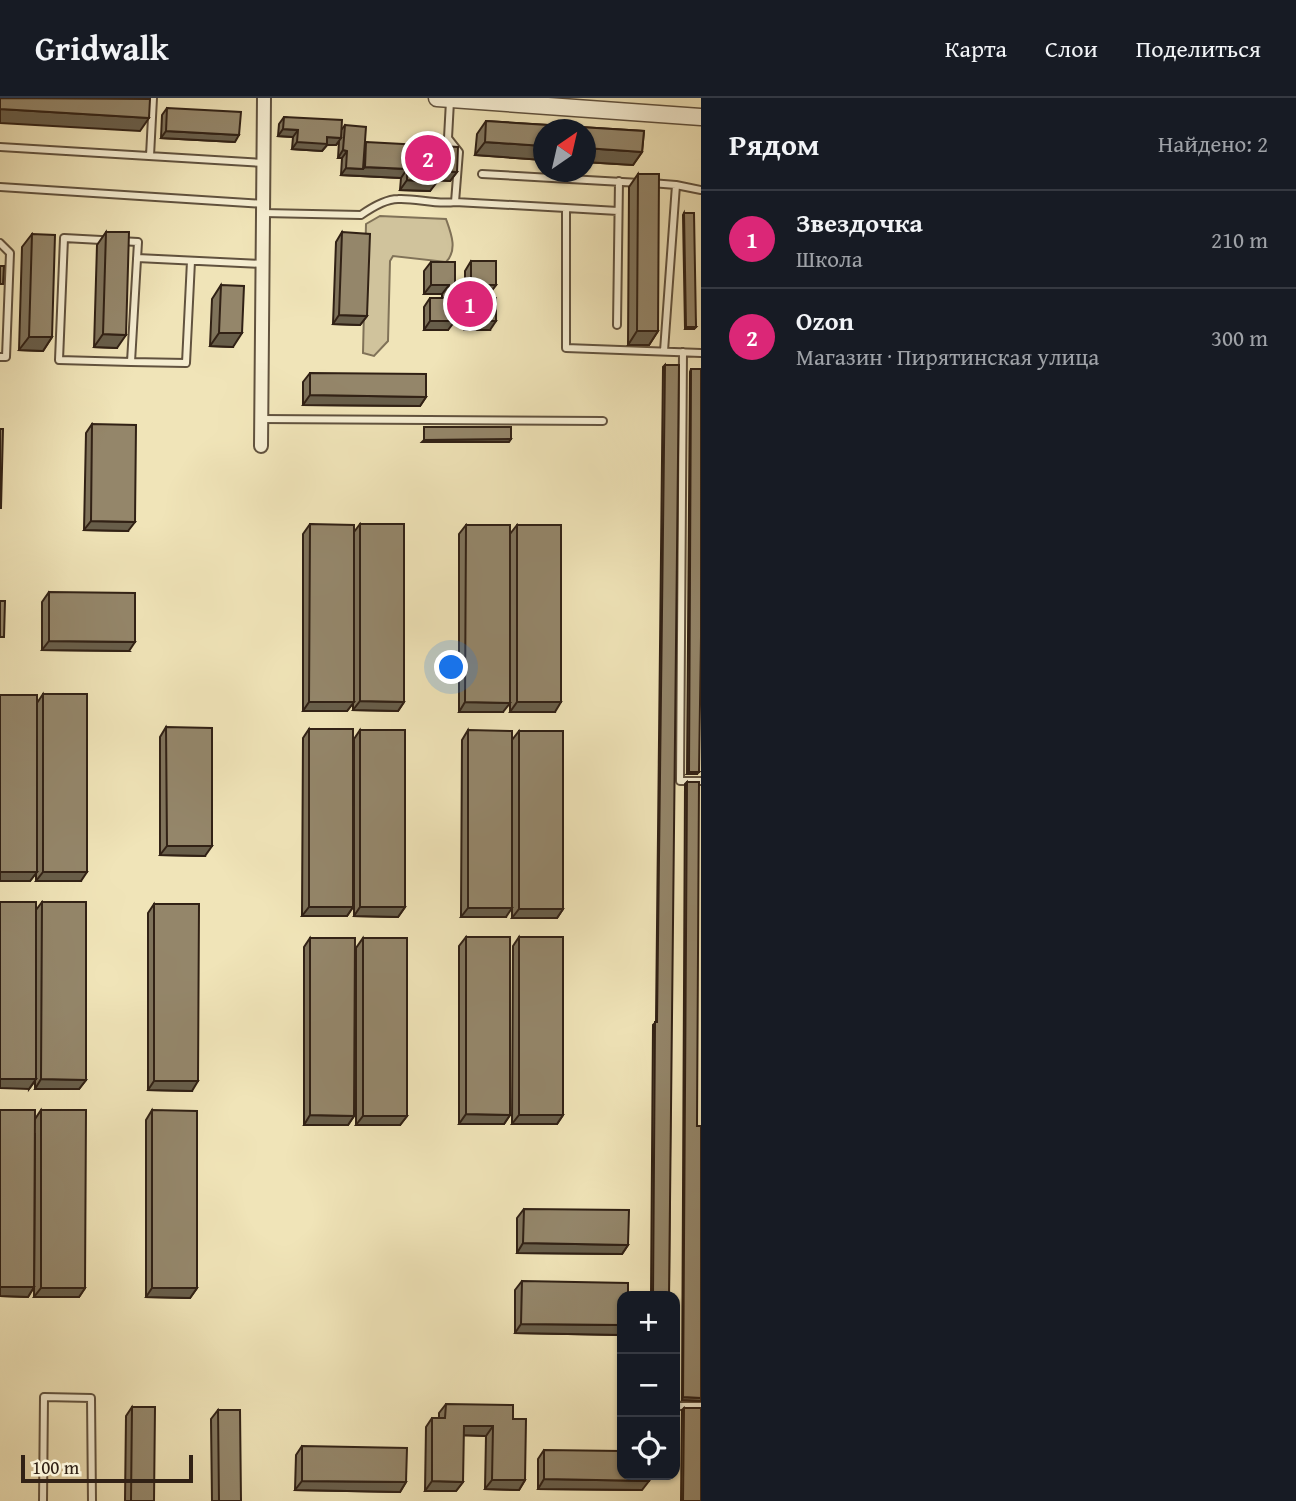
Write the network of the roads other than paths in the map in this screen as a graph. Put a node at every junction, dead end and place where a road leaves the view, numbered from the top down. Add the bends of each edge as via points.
1 (153, 98) edge
2 (264, 98) edge
3 (444, 99) edge
4 (594, 104) edge
5 (701, 117) edge
6 (0, 147) edge
7 (150, 156) junction
8 (264, 163) junction
9 (482, 174) dead end
10 (619, 181) junction
11 (676, 185) junction
12 (0, 187) edge
13 (701, 190) edge
14 (455, 202) junction
15 (566, 208) junction
16 (263, 209) junction
17 (618, 211) junction
18 (0, 243) edge
19 (137, 258) junction
20 (191, 261) junction
21 (263, 264) junction
22 (617, 326) dead end
23 (664, 351) junction
24 (684, 352) junction
25 (701, 352) edge
26 (0, 357) edge
27 (131, 362) junction
28 (261, 419) junction
29 (603, 421) dead end
30 (261, 446) dead end
31 (701, 780) edge
32 (680, 1406) edge
33 (701, 1406) edge
34 (43, 1501) edge
35 (92, 1501) edge

1 - 7 lane
2 - 8 street
3 - 4 street
3 - 14 lane via 448,138 459,152
4 - 5 street
6 - 7 lane
7 - 8 lane
8 - 16 street
9 - 10 lane
10 - 11 lane
10 - 17 lane
11 - 13 lane
11 - 23 lane
12 - 16 lane
14 - 15 lane
14 - 16 lane via 396,198 362,215
15 - 17 lane
15 - 23 lane via 566,348
16 - 21 street
17 - 22 lane
18 - 26 lane via 10,253 6,358
19 - 20 lane
19 - 27 lane
19 - 27 lane via 138,242 64,238 59,360
20 - 21 lane
20 - 27 lane via 186,363
21 - 28 street
23 - 24 lane
24 - 25 lane
24 - 31 lane via 680,781
28 - 29 lane
28 - 30 street
32 - 33 lane
34 - 35 lane via 44,1398 91,1398

